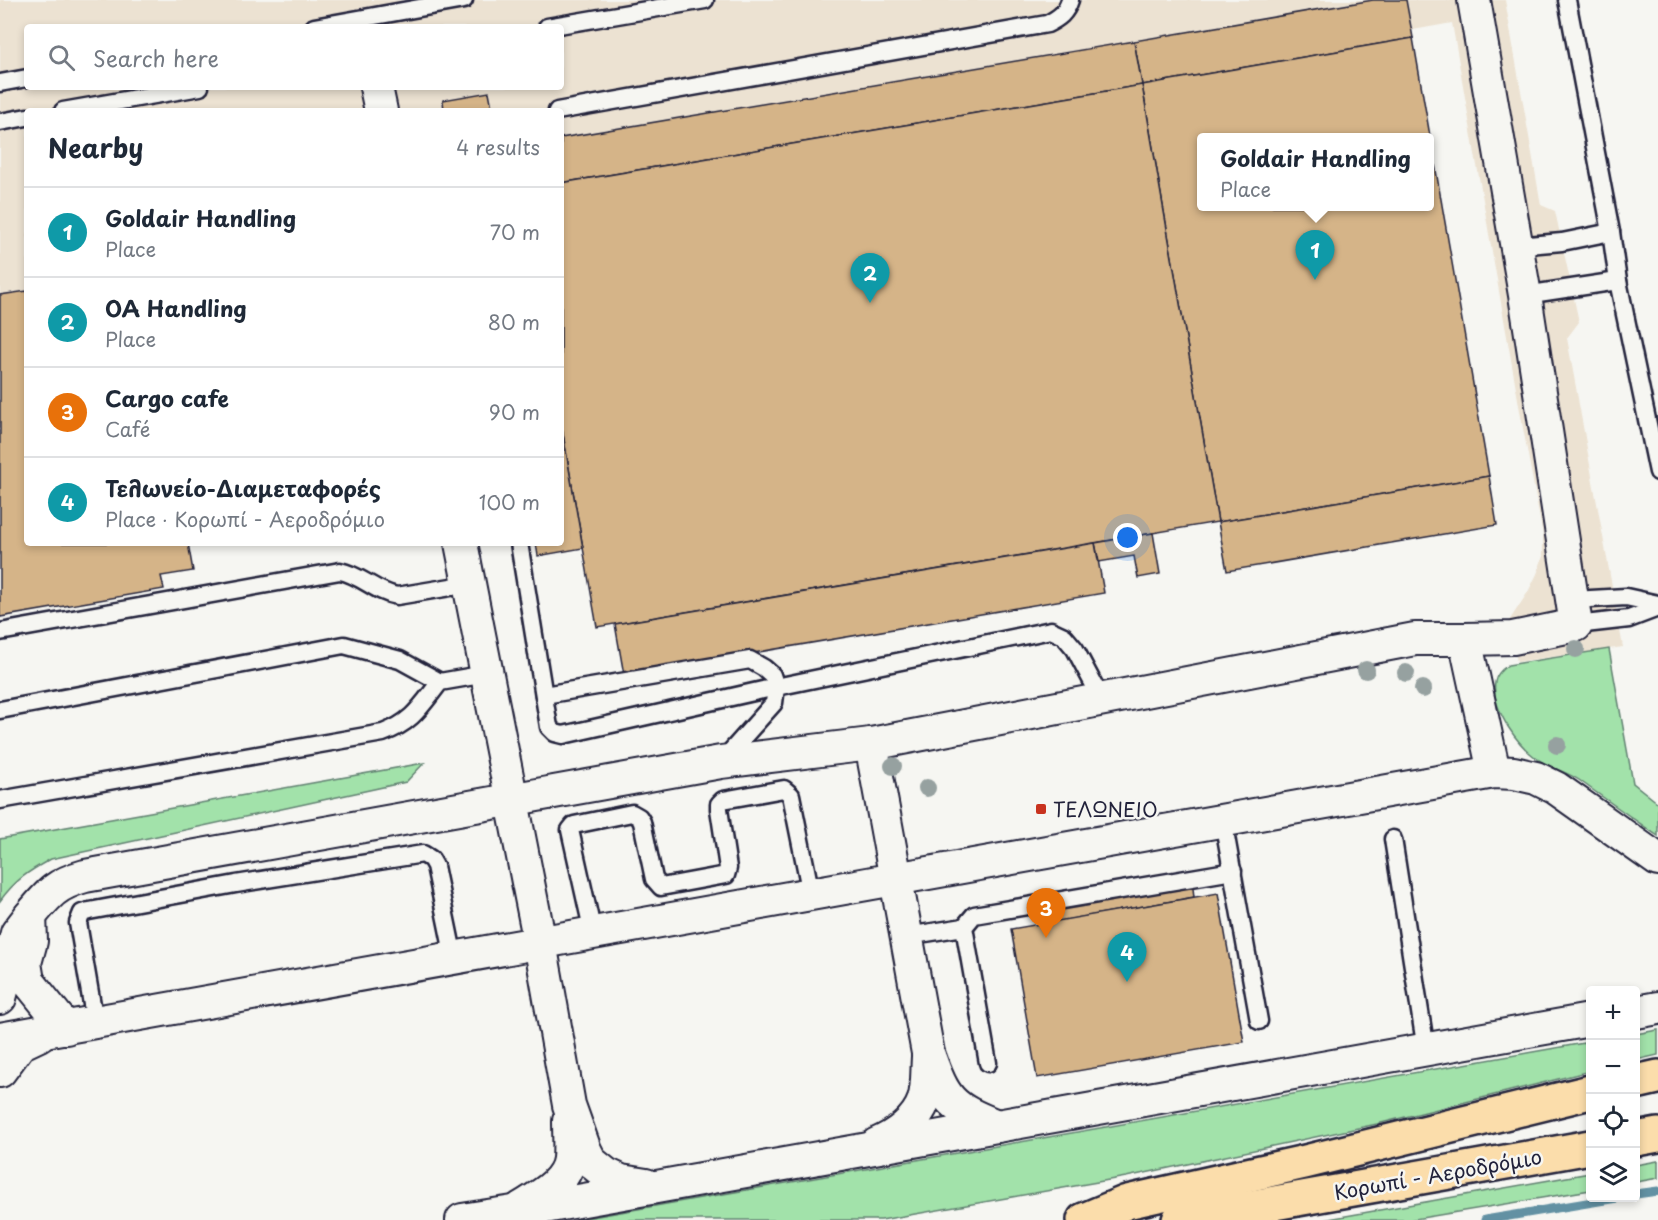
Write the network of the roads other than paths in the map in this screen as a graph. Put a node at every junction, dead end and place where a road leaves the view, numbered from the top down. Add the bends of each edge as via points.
1 (464, 0) edge
2 (705, 0) edge
3 (1070, 0) edge
4 (1474, 0) edge
5 (1567, 0) edge
6 (331, 24) edge
7 (564, 24) edge
8 (24, 79) edge
9 (0, 83) edge
10 (183, 90) edge
11 (377, 90) edge
12 (80, 108) edge
13 (380, 108) edge
14 (564, 110) edge
15 (24, 118) edge
16 (0, 122) edge
17 (1611, 232) junction
18 (1516, 246) junction
19 (1618, 281) junction
20 (1525, 295) junction
21 (1658, 472) edge
22 (462, 546) edge
23 (519, 546) edge
24 (469, 584) junction
25 (1658, 606) edge
26 (1575, 613) junction
27 (0, 632) edge
28 (1465, 639) junction
29 (486, 674) junction
30 (440, 682) junction
31 (776, 687) junction
32 (544, 695) junction
33 (1102, 700) junction
34 (0, 710) edge
35 (871, 744) junction
36 (720, 762) junction
37 (1494, 772) junction
38 (512, 799) junction
39 (0, 800) edge
40 (1223, 820) junction
41 (1393, 839) dead end
42 (1658, 860) edge
43 (1233, 871) junction
44 (896, 879) junction
45 (811, 894) junction
46 (30, 915) junction
47 (964, 927) junction
48 (593, 933) junction
49 (907, 936) junction
50 (540, 943) junction
51 (454, 958) junction
52 (0, 998) edge
53 (1658, 1008) edge
54 (1640, 1011) edge
55 (1259, 1021) dead end
56 (1586, 1021) edge
57 (69, 1027) junction
58 (0, 1039) edge
59 (1425, 1050) junction
60 (928, 1053) junction
61 (988, 1063) dead end
62 (0, 1071) edge
63 (1658, 1077) edge
64 (1640, 1081) edge
65 (1586, 1093) edge
66 (569, 1105) junction
67 (997, 1126) junction
68 (1658, 1135) edge
69 (1640, 1138) edge
70 (1586, 1148) edge
71 (860, 1150) junction
72 (659, 1186) junction
73 (515, 1212) junction
74 (462, 1220) edge
75 (1083, 1220) edge
76 (1179, 1220) edge

1 - 6 lane
2 - 7 lane
3 - 14 lane via 1063,14 1047,24
4 - 18 street
5 - 17 lane
8 - 9 lane
10 - 12 lane
11 - 13 street
15 - 16 lane
17 - 18 lane
17 - 19 lane
18 - 20 street
19 - 20 lane
19 - 21 lane
20 - 26 street
22 - 24 street
23 - 32 lane
24 - 27 lane via 397,596 340,571
24 - 29 street
25 - 26 lane via 1629,620
25 - 26 lane via 1626,597
26 - 28 street via 1513,638
28 - 33 street via 1415,639
28 - 37 street
29 - 30 lane
29 - 38 street
30 - 34 lane via 400,660 344,645
30 - 39 lane via 412,717 383,733
31 - 32 lane via 772,675 750,660
31 - 32 lane via 563,735 549,728
31 - 33 lane via 1051,630 1064,636 1075,649
31 - 36 lane via 774,703
33 - 35 street
35 - 36 street
35 - 44 street
36 - 38 street
37 - 40 street
37 - 42 street via 1536,778 1556,788
38 - 46 street via 85,876 63,882
38 - 50 street
40 - 43 lane
40 - 44 street
41 - 59 lane
43 - 47 lane via 974,915
43 - 55 lane
44 - 45 street
44 - 49 street
45 - 48 street
45 - 48 lane via 791,795 784,789 719,804 726,875 662,887 654,879 642,822 632,813 574,825 570,830
46 - 52 street via 17,933
46 - 57 street via 31,941 25,963 28,981
47 - 49 lane
47 - 61 lane
48 - 50 street
49 - 60 street
50 - 51 street
50 - 66 street
51 - 57 street
51 - 57 lane via 435,866 423,854 236,884 82,914
53 - 54 street
56 - 59 street
57 - 58 street
57 - 62 street via 20,1044
59 - 67 street
60 - 67 street via 939,1084 952,1104
60 - 71 street via 920,1109 892,1138
63 - 64 highway
65 - 75 highway via 1127,1202
66 - 72 street via 591,1162 621,1181
66 - 73 street via 569,1161 562,1177
67 - 71 street
68 - 69 highway
70 - 76 highway, Κορωπί - Αεροδρόμιο
71 - 72 street
72 - 73 street
73 - 74 street

